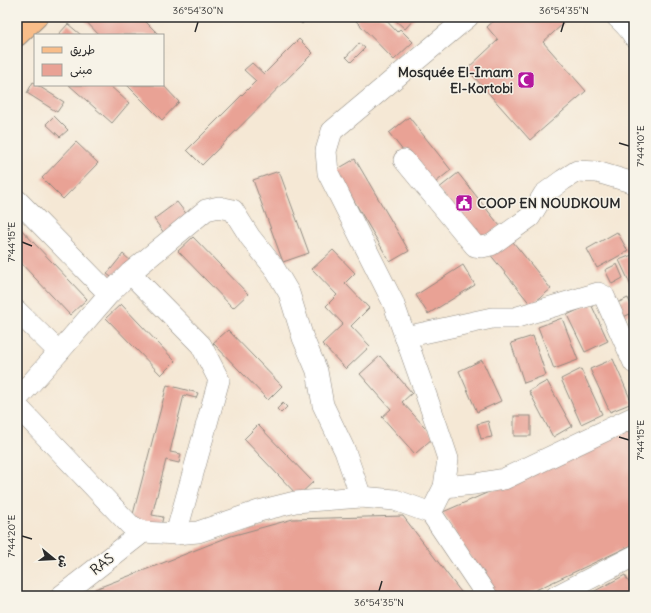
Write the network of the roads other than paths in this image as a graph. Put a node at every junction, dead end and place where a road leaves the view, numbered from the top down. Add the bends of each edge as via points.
1 (36, 17) edge
2 (468, 17) edge
3 (617, 17) edge
4 (633, 34) edge
5 (17, 35) edge
6 (404, 160) dead end
7 (634, 182) edge
8 (17, 200) edge
9 (130, 273) junction
10 (109, 294) junction
11 (17, 311) edge
12 (405, 337) junction
13 (59, 352) junction
14 (634, 363) edge
15 (17, 399) edge
16 (17, 406) edge
17 (634, 417) edge
18 (444, 487) junction
19 (361, 497) junction
20 (431, 513) junction
21 (143, 532) junction
22 (176, 534) junction
23 (634, 556) edge
24 (61, 596) edge
25 (487, 596) edge
26 (556, 596) edge

1 - 5 main road
2 - 12 street via 332,132 326,151 328,173 392,302
3 - 4 street
6 - 7 street via 475,246 482,247 491,246 530,217 544,194 576,171 597,172
8 - 10 street
9 - 10 street
9 - 19 street via 206,210 219,207 233,210 289,293 303,338 318,371 322,405 345,451
9 - 22 street via 201,345 219,380
10 - 13 street
11 - 13 street
12 - 14 street via 492,318 514,318 598,293 604,296
12 - 18 street via 448,459
13 - 15 street
16 - 21 street via 130,526
17 - 18 street via 504,479
18 - 20 street
19 - 20 street via 395,500
19 - 22 street via 295,502 259,511 198,532
20 - 25 street
21 - 22 street
21 - 24 street, RAS
23 - 26 street

